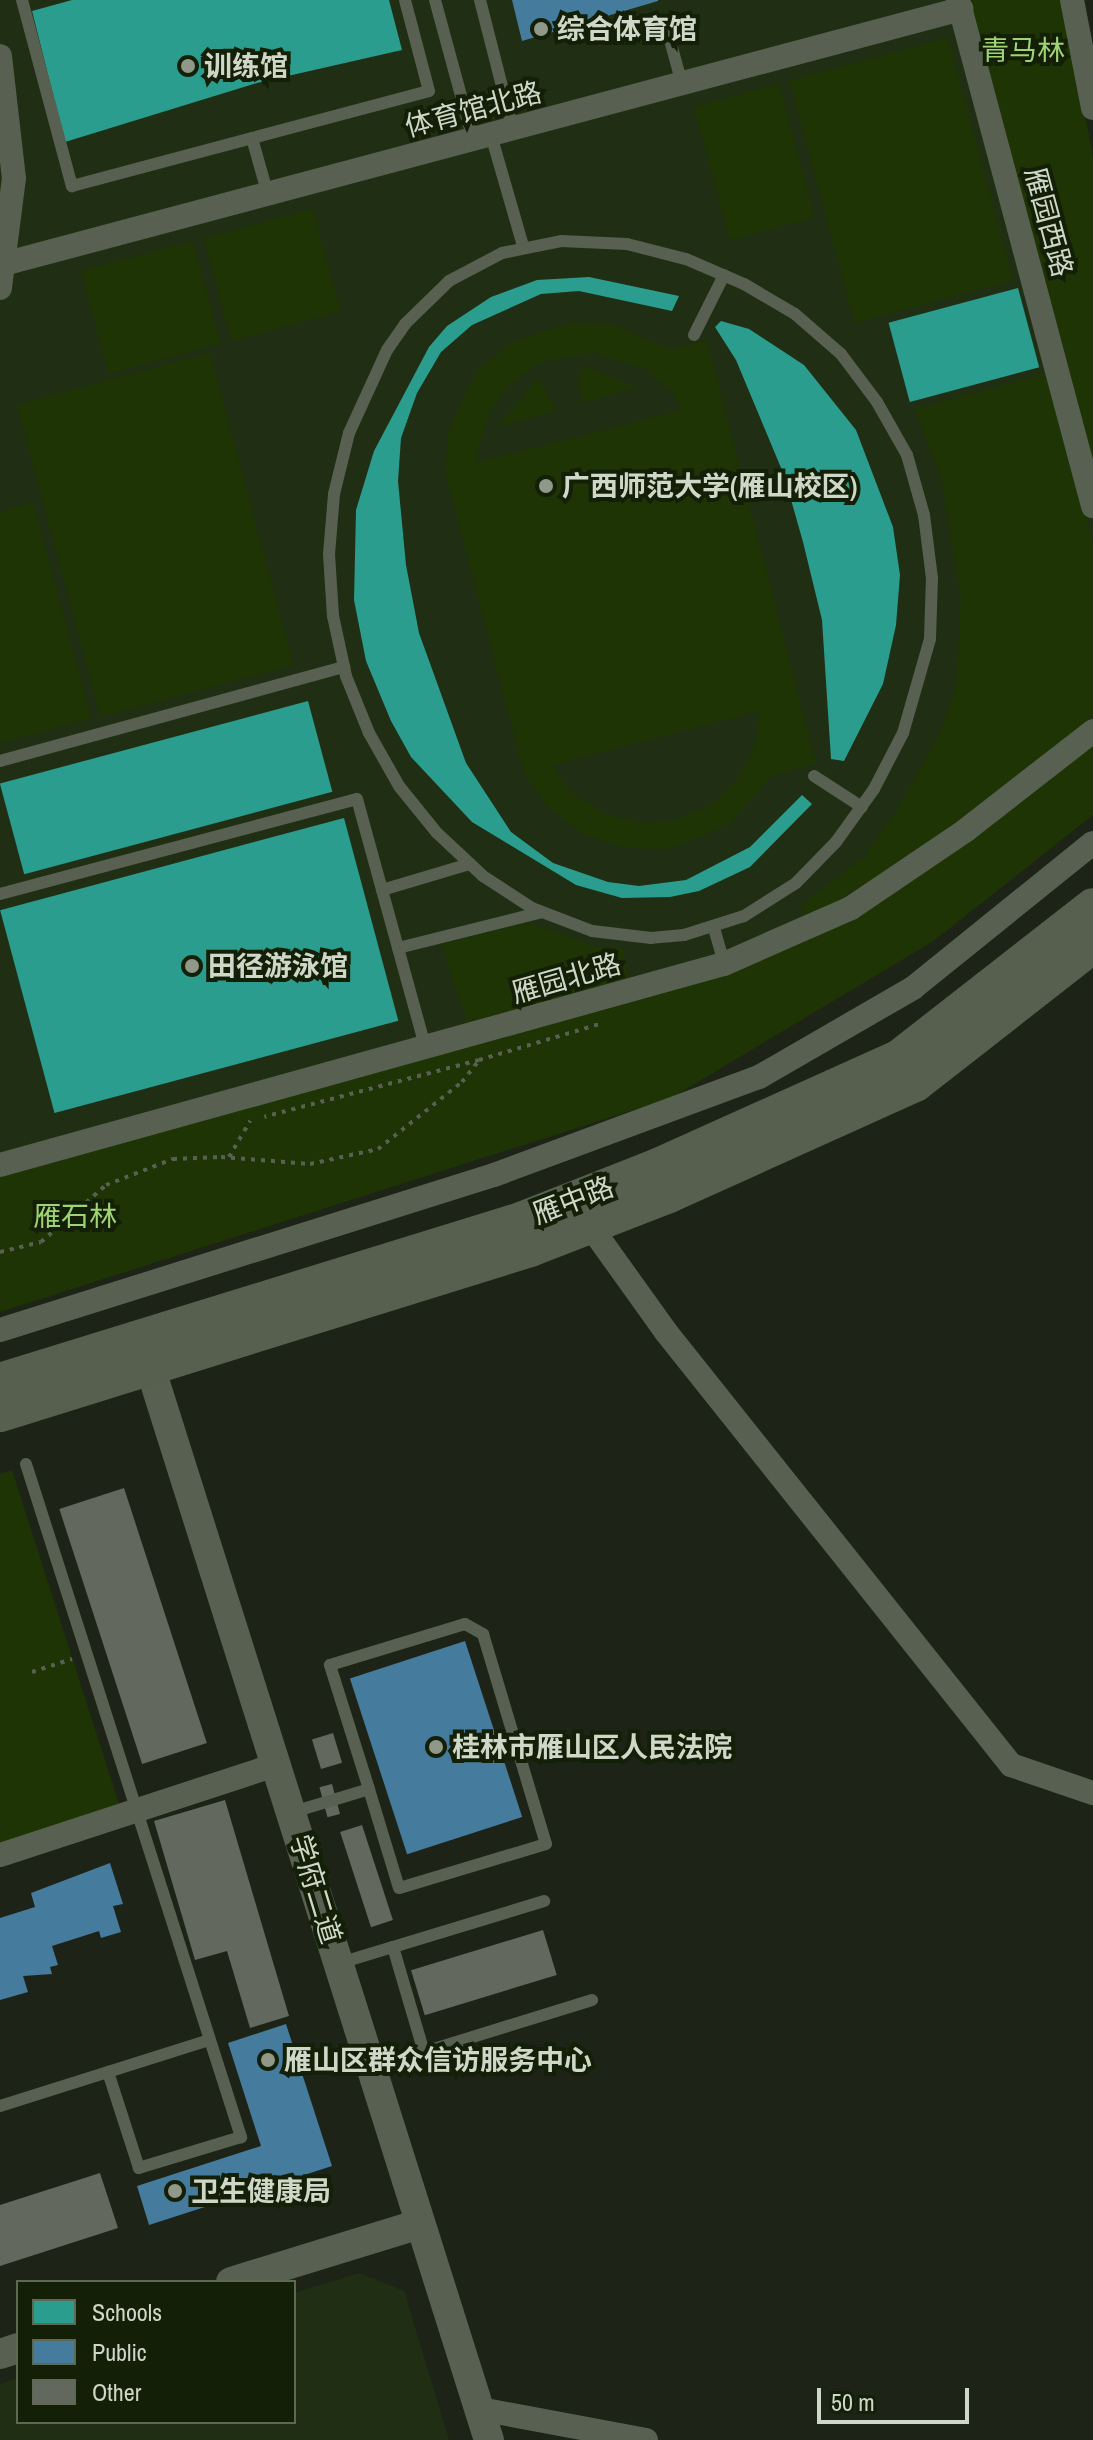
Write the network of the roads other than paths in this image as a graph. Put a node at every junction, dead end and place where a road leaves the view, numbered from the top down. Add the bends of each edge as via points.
1 (22, 0) edge
2 (405, 0) edge
3 (435, 0) edge
4 (480, 0) edge
5 (1072, 0) edge
6 (960, 4) edge
7 (668, 33) dead end
8 (0, 56) edge
9 (682, 84) junction
10 (3, 90) edge
11 (1093, 108) edge
12 (492, 135) junction
13 (252, 138) junction
14 (268, 195) junction
15 (523, 246) junction
16 (1, 273) edge
17 (724, 275) junction
18 (694, 335) dead end
19 (1093, 506) edge
20 (344, 667) junction
21 (1093, 731) edge
22 (0, 761) edge
23 (814, 776) dead end
24 (862, 807) junction
25 (1093, 843) edge
26 (470, 864) junction
27 (382, 890) junction
28 (0, 894) edge
29 (1093, 907) edge
30 (542, 912) junction
31 (714, 928) junction
32 (1093, 944) edge
33 (398, 948) junction
34 (724, 964) junction
35 (426, 1049) junction
36 (0, 1165) edge
37 (581, 1212) junction
38 (0, 1330) edge
39 (145, 1353) junction
40 (0, 1382) edge
41 (0, 1413) edge
42 (26, 1464) dead end
43 (278, 1764) junction
44 (369, 1789) junction
45 (1092, 1792) edge
46 (135, 1811) junction
47 (293, 1812) junction
48 (0, 1855) edge
49 (544, 1901) dead end
50 (393, 1947) junction
51 (339, 1964) junction
52 (592, 2000) dead end
53 (209, 2040) junction
54 (108, 2072) junction
55 (0, 2106) edge
56 (419, 2224) junction
57 (237, 2280) edge
58 (480, 2409) junction
59 (489, 2440) edge
60 (646, 2440) edge

1 - 13 lane via 72,186
2 - 13 lane via 429,91
3 - 12 lane
4 - 12 lane
5 - 11 street
6 - 9 street, 体育馆北路
6 - 19 street, 雁园西路
7 - 9 lane
8 - 10 street
9 - 12 street, 体育馆北路
10 - 16 street via 14,178
12 - 14 street, 体育馆北路
12 - 15 lane
13 - 14 lane
14 - 16 street, 体育馆北路
15 - 17 lane via 561,241 627,244
15 - 20 lane via 449,281 424,303 387,350 367,390 349,433 334,494 329,554
17 - 18 lane
17 - 24 lane via 795,314 841,354 907,455 924,515 932,578 930,639 903,733
20 - 22 lane
20 - 26 lane via 369,733 399,786
21 - 34 street, 雁园北路 via 966,830 851,908
23 - 24 lane
24 - 31 lane via 796,883
25 - 38 street via 913,988 759,1077 494,1175
26 - 27 lane
26 - 30 lane
27 - 28 lane via 357,799
27 - 33 lane
29 - 37 main road, 雁中路 via 900,1058
30 - 31 lane via 623,936 651,938
30 - 33 lane
31 - 34 lane
32 - 37 main road, 雁中路 via 915,1083
33 - 35 lane
34 - 35 street, 雁园北路
35 - 36 street, 雁园北路
37 - 39 main road, 雁中路
37 - 45 street via 666,1332 1011,1765
39 - 40 main road, 雁中路
39 - 41 main road, 雁中路
39 - 43 street, 学府二道
42 - 46 lane
43 - 46 street
43 - 47 street, 学府二道
44 - 44 lane via 330,1665 465,1624 483,1634 546,1844 399,1888
44 - 47 lane
46 - 48 street
46 - 53 lane
47 - 51 street, 学府二道
49 - 50 lane
50 - 51 lane
50 - 52 lane via 424,2052
51 - 56 street, 学府二道
53 - 54 lane
53 - 54 lane via 241,2137 139,2168
54 - 55 lane
56 - 57 street
56 - 58 street, 学府二道
58 - 59 street, 学府二道
58 - 60 street

